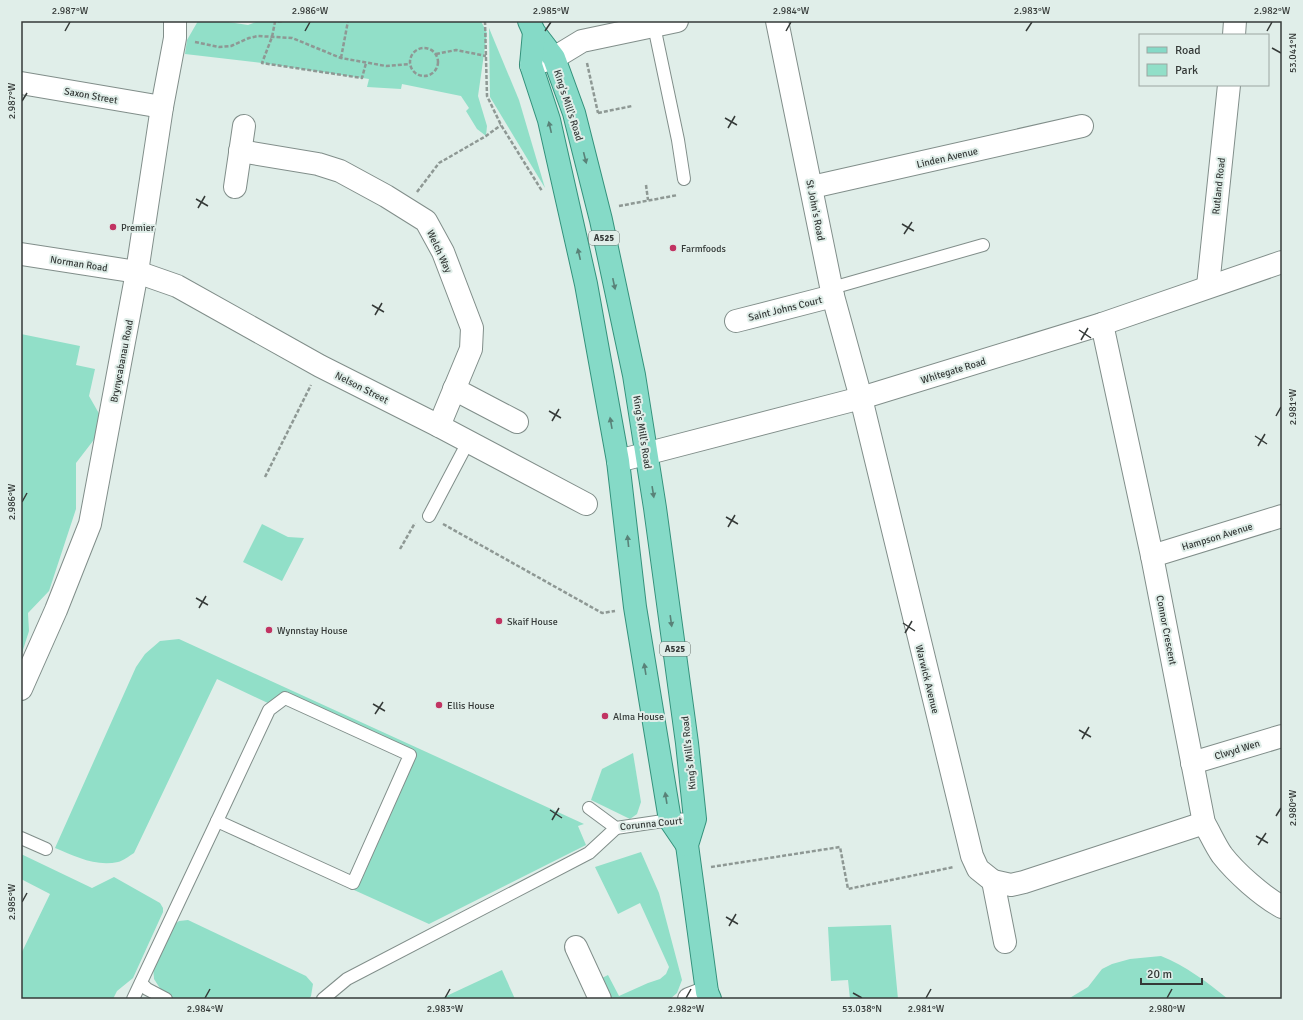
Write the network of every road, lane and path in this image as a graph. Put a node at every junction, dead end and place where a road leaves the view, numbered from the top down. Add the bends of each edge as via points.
1 (282, 21) edge
2 (348, 21) edge
3 (485, 21) edge
4 (677, 21) edge
5 (777, 21) edge
6 (1235, 21) edge
7 (654, 26) junction
8 (532, 27) edge
9 (175, 30) edge
10 (1234, 34) edge
11 (272, 37) junction
12 (436, 54) junction
13 (486, 56) junction
14 (340, 58) junction
15 (554, 58) junction
16 (366, 63) junction
17 (410, 64) junction
18 (531, 65) junction
19 (21, 83) edge
20 (1229, 86) edge
21 (632, 106) dead end
22 (162, 107) junction
23 (598, 113) dead end
24 (501, 125) junction
25 (244, 126) dead end
26 (1082, 126) dead end
27 (240, 152) junction
28 (684, 179) joint
29 (646, 185) dead end
30 (235, 187) dead end
31 (812, 187) junction
32 (545, 196) dead end
33 (648, 200) junction
34 (405, 208) junction
35 (620, 211) dead end
36 (983, 245) dead end
37 (21, 254) edge
38 (1282, 262) edge
39 (137, 272) junction
40 (1208, 286) junction
41 (832, 292) junction
42 (736, 321) dead end
43 (1102, 324) junction
44 (320, 366) junction
45 (454, 389) junction
46 (861, 398) junction
47 (517, 422) dead end
48 (439, 426) junction
49 (468, 442) junction
50 (647, 454) junction
51 (618, 461) junction
52 (265, 477) dead end
53 (586, 504) dead end
54 (429, 516) junction
55 (1282, 516) edge
56 (400, 549) dead end
57 (1152, 556) junction
58 (635, 607) junction
59 (21, 689) edge
60 (1282, 736) edge
61 (1192, 763) junction
62 (589, 808) dead end
63 (695, 818) junction
64 (670, 820) junction
65 (217, 821) junction
66 (1204, 823) junction
67 (616, 828) junction
68 (21, 838) edge
69 (687, 845) junction
70 (46, 849) dead end
71 (975, 862) junction
72 (710, 867) dead end
73 (993, 881) junction
74 (1282, 907) edge
75 (1005, 942) dead end
76 (576, 947) dead end
77 (140, 983) junction
78 (702, 997) edge
79 (133, 999) edge
80 (166, 999) edge
81 (323, 999) edge
82 (600, 999) edge

1 - 11 path via 275,22
2 - 14 path
3 - 13 path
4 - 7 street
5 - 31 street, St John's Road
6 - 10 street
7 - 15 street via 582,41
7 - 28 lane
8 - 15 main road, King's Mill's Road / A525
8 - 18 main road, King's Mill's Road / A525
9 - 11 path via 219,48 231,46 253,36
9 - 22 street, Brynycabanau Road
11 - 14 path via 292,38
11 - 16 path via 262,63 362,78
12 - 13 path via 456,50
12 - 17 path via 428,49 419,49 412,55
12 - 17 path via 437,68 427,76 418,74
13 - 24 path via 487,96
14 - 16 path
15 - 18 street
15 -> 50 main road, King's Mill's Road / A525 via 574,113 601,220 634,375
16 - 17 path via 386,66
51 -> 18 main road, King's Mill's Road / A525 via 582,269 549,120
19 - 22 street, Saxon Street
20 - 40 street, Rutland Road
21 - 23 path
22 - 39 street, Brynycabanau Road
24 - 32 path
24 - 34 path via 439,163
25 - 27 street
26 - 31 street, Linden Avenue
27 - 30 street
27 - 34 street, Welch Way via 318,164 340,171
28 - 33 path via 686,193
29 - 33 path
31 - 41 street, St John's Road
33 - 35 path via 618,205
34 - 45 street, Welch Way via 426,221 443,252 472,328 471,349
36 - 41 lane
37 - 39 street, Norman Road
38 - 40 street, Whitegate Road
39 - 44 street, Nelson Street via 177,286
39 - 59 street, Brynycabanau Road via 90,524
40 - 43 street, Whitegate Road
41 - 42 street, Saint Johns Court
41 - 46 street, St John's Road
43 - 46 street, Whitegate Road
43 - 57 street, Connor Crescent
44 - 48 street, Nelson Street
44 - 52 path
45 - 47 street
45 - 48 street, Welch Way
46 - 50 street, Whitegate Road
46 - 71 street, Warwick Avenue
48 - 49 street, Nelson Street
49 - 53 street, Nelson Street
49 - 54 lane
50 - 51 street, Whitegate Road
50 -> 63 main road, King's Mill's Road / A525 via 688,743
58 -> 51 main road, King's Mill's Road / A525
54 - 56 path via 418,517
54 - 58 path via 602,613
55 - 57 street, Hampson Avenue
57 - 61 street, Connor Crescent
64 -> 58 main road, King's Mill's Road / A525
60 - 61 street, Clwyd Wen
61 - 66 street, Connor Crescent
62 - 67 lane, Corunna Court
63 - 64 lane, Corunna Court
63 - 69 main road, King's Mill's Road / A525
64 - 67 lane, Corunna Court
64 - 69 main road, King's Mill's Road / A525
65 - 65 lane via 269,710 285,698 410,755 353,883
65 - 77 lane
66 - 73 street, Warwick Avenue via 1024,882 1011,885
66 - 74 street, Connor Crescent via 1222,854 1243,877
67 - 81 lane via 589,853 347,979
68 - 70 lane
69 - 78 main road, King's Mill's Road / A525
71 - 72 path via 848,889 840,847
71 - 73 street, Warwick Avenue via 978,869
73 - 75 street
76 - 82 street
77 - 79 lane
77 - 80 lane

